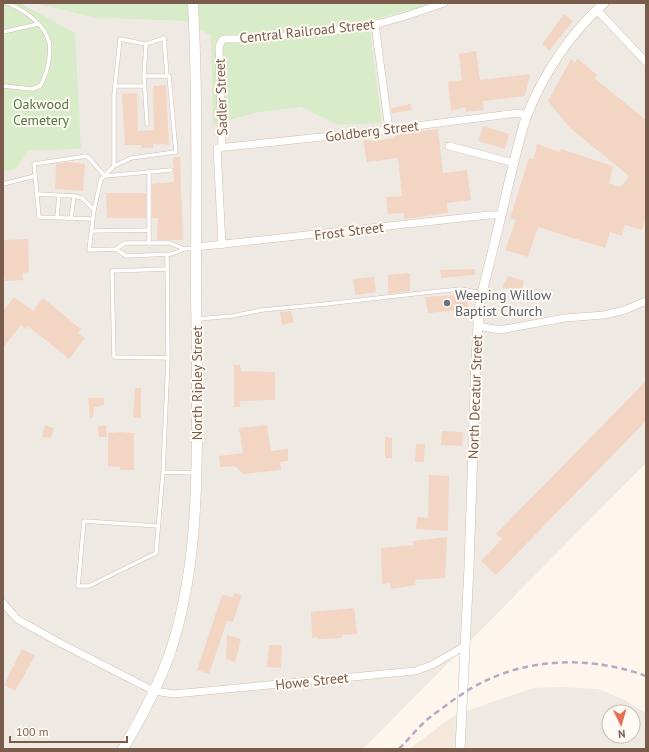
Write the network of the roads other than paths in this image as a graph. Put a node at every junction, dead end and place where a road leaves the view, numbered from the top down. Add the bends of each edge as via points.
1 (7, 3) edge
2 (193, 3) edge
3 (444, 3) edge
4 (604, 3) edge
5 (597, 10) junction
6 (38, 24) junction
7 (375, 24) junction
8 (3, 32) edge
9 (146, 44) junction
10 (219, 47) joint
11 (646, 62) edge
12 (144, 76) junction
13 (167, 76) junction
14 (3, 86) edge
15 (115, 86) junction
16 (145, 86) junction
17 (527, 115) junction
18 (147, 124) dead end
19 (389, 130) junction
20 (449, 146) dead end
21 (219, 148) junction
22 (514, 163) junction
23 (114, 166) junction
24 (171, 170) dead end
25 (148, 172) junction
26 (35, 176) junction
27 (105, 176) junction
28 (3, 184) edge
29 (37, 194) junction
30 (59, 195) junction
31 (74, 196) junction
32 (94, 210) junction
33 (501, 215) junction
34 (57, 218) junction
35 (72, 218) junction
36 (93, 219) junction
37 (149, 230) junction
38 (92, 231) junction
39 (149, 243) junction
40 (222, 245) junction
41 (196, 247) junction
42 (116, 249) junction
43 (184, 249) junction
44 (167, 254) junction
45 (168, 268) junction
46 (482, 293) junction
47 (646, 301) edge
48 (196, 319) junction
49 (478, 326) junction
50 (168, 358) junction
51 (163, 472) junction
52 (196, 473) junction
53 (158, 526) junction
54 (3, 604) edge
55 (464, 646) junction
56 (154, 691) junction
57 (123, 749) edge
58 (460, 749) edge

1 - 6 lane via 26,12
2 - 41 main road, North Ripley Street via 198,173
3 - 7 street, Central Railroad Street
4 - 5 street, North Decatur Street
5 - 11 street
5 - 17 street, North Decatur Street via 572,37 549,71
6 - 8 lane
6 - 14 lane via 47,37 50,48 50,58 42,83 32,89
7 - 10 street, Central Railroad Street via 257,39 225,39
7 - 19 street
9 - 12 lane
9 - 13 lane via 164,38
9 - 15 lane via 120,39
10 - 21 street, Sadler Street
12 - 13 lane
12 - 16 lane
13 - 23 lane via 176,152 131,158
15 - 16 lane
15 - 23 lane
16 - 18 lane
17 - 19 street, Goldberg Street via 518,113
17 - 22 street, North Decatur Street
19 - 21 street, Goldberg Street
20 - 22 street
21 - 40 street, Sadler Street
22 - 33 street, North Decatur Street
23 - 27 lane
24 - 25 lane
25 - 27 lane
25 - 37 lane
26 - 27 lane via 34,164 87,156
26 - 28 lane
26 - 29 lane
27 - 32 lane via 101,179
29 - 30 lane
29 - 34 lane via 39,217
30 - 31 lane
30 - 34 lane
31 - 32 lane via 82,198
31 - 35 lane
32 - 36 lane
33 - 40 street, Frost Street
33 - 46 street, North Decatur Street
34 - 35 lane
35 - 36 lane
36 - 38 lane
37 - 38 lane
37 - 39 lane
38 - 42 lane via 89,250
39 - 42 lane via 125,243
39 - 43 lane via 170,243
40 - 41 street, Frost Street
41 - 43 lane
41 - 48 main road, North Ripley Street
42 - 44 lane via 126,256
43 - 44 lane
44 - 45 lane
45 - 50 lane
45 - 50 lane via 112,271 114,357
46 - 48 lane via 461,289
46 - 49 street, North Decatur Street
47 - 49 street via 604,315 565,318 500,330
48 - 52 main road, North Ripley Street
49 - 55 street, North Decatur Street
50 - 51 lane
51 - 52 lane
51 - 53 lane
52 - 56 main road, North Ripley Street via 192,547 186,593 170,652
53 - 53 lane via 156,553 89,586 78,586 84,521
54 - 56 street, Howe Street via 17,619
55 - 56 street, Howe Street via 432,665 415,671 174,694
55 - 58 street, North Decatur Street
56 - 57 main road, North Ripley Street

